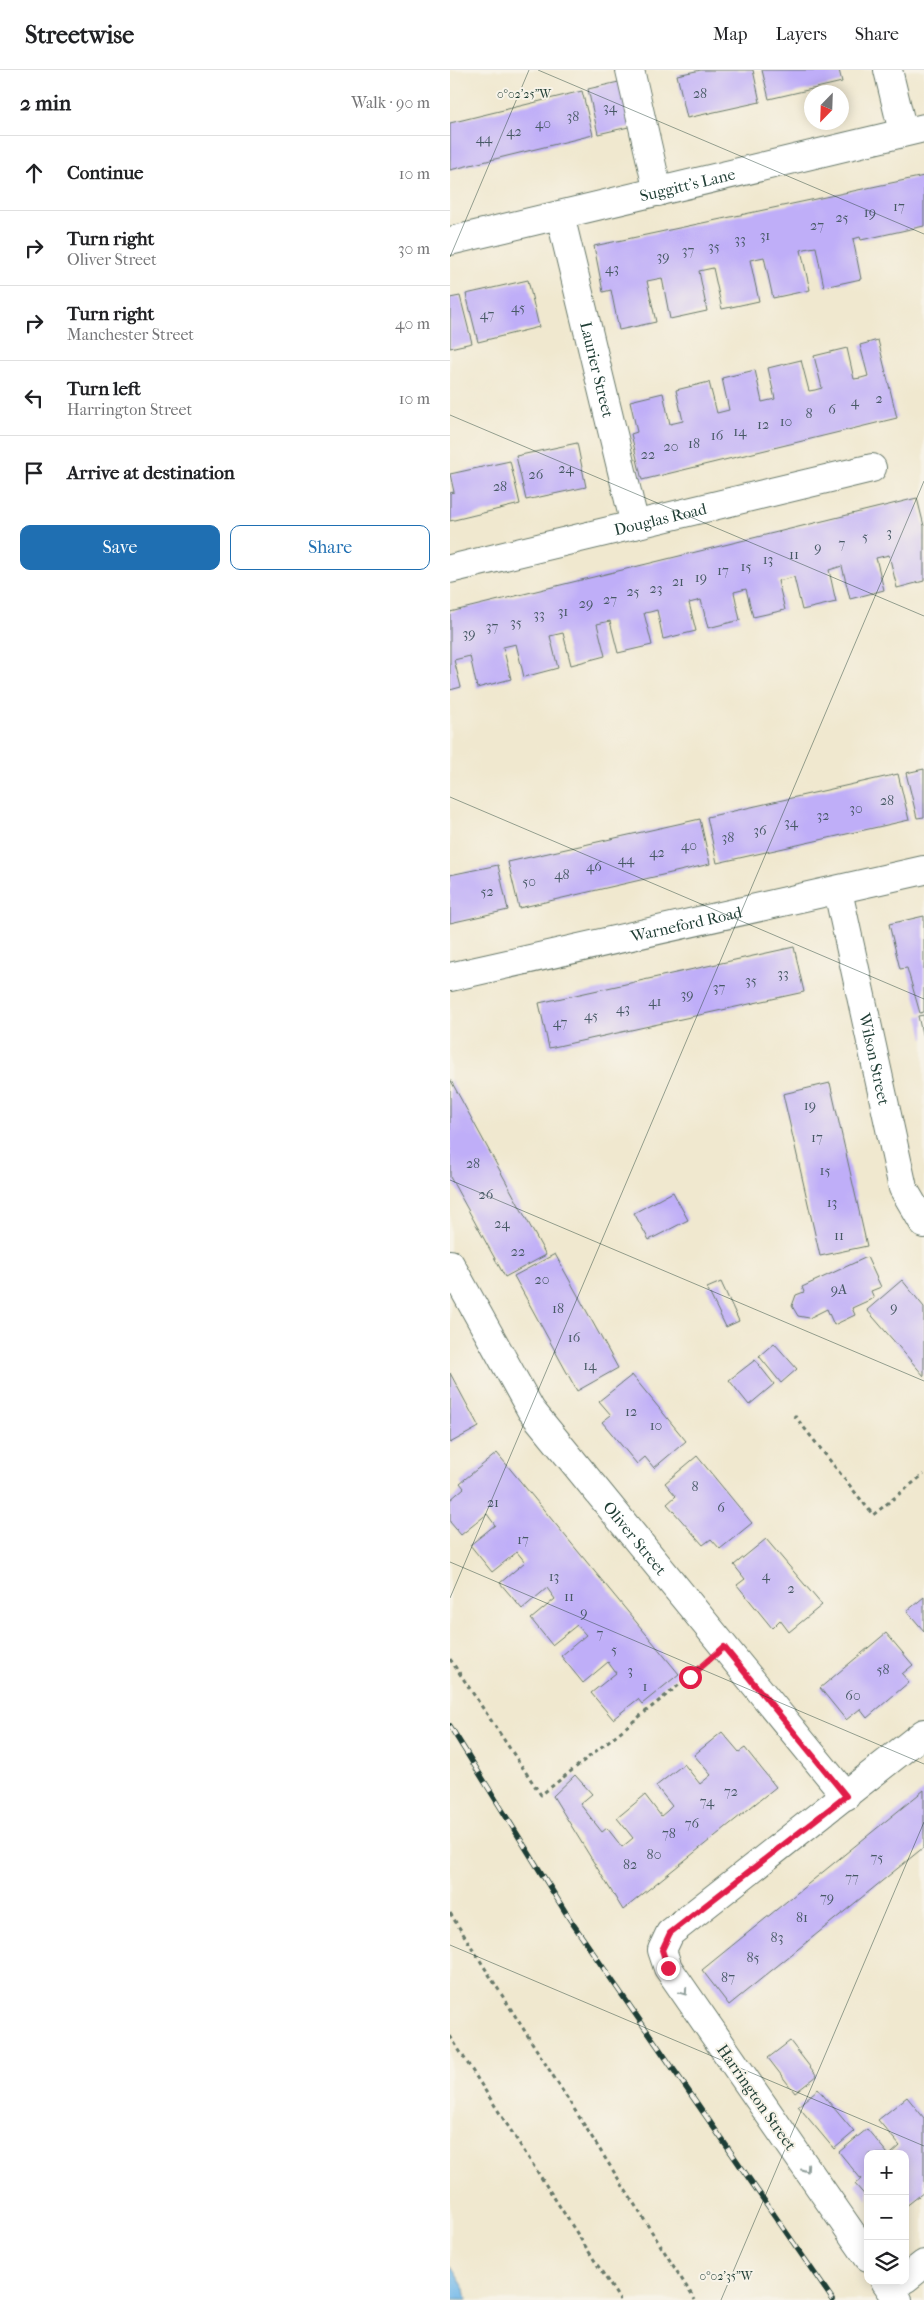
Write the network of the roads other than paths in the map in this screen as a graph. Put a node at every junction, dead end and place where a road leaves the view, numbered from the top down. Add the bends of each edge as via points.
1 (630, 70) edge
2 (888, 70) edge
3 (913, 130) edge
4 (658, 192) junction
5 (560, 215) junction
6 (450, 241) edge
7 (872, 468) dead end
8 (635, 525) junction
9 (450, 569) edge
10 (924, 870) edge
11 (838, 890) junction
12 (450, 977) edge
13 (924, 1224) edge
14 (450, 1264) edge
15 (924, 1733) edge
16 (846, 1796) junction
17 (864, 2251) edge
18 (924, 2264) edge
19 (896, 2286) edge

1 - 4 street
2 - 3 street
3 - 4 street, Suggitt's Lane
4 - 5 street, Suggitt's Lane
5 - 6 street, Suggitt's Lane
5 - 8 street, Laurier Street
7 - 8 street, Douglas Road
8 - 9 street, Douglas Road
10 - 11 street, Warneford Road
11 - 12 street, Warneford Road
11 - 13 street, Wilson Street via 903,1188
14 - 16 street, Oliver Street via 531,1410
15 - 16 street
16 -> 17 street, Harrington Street via 670,1933 662,1950 668,1968
18 - 19 street

